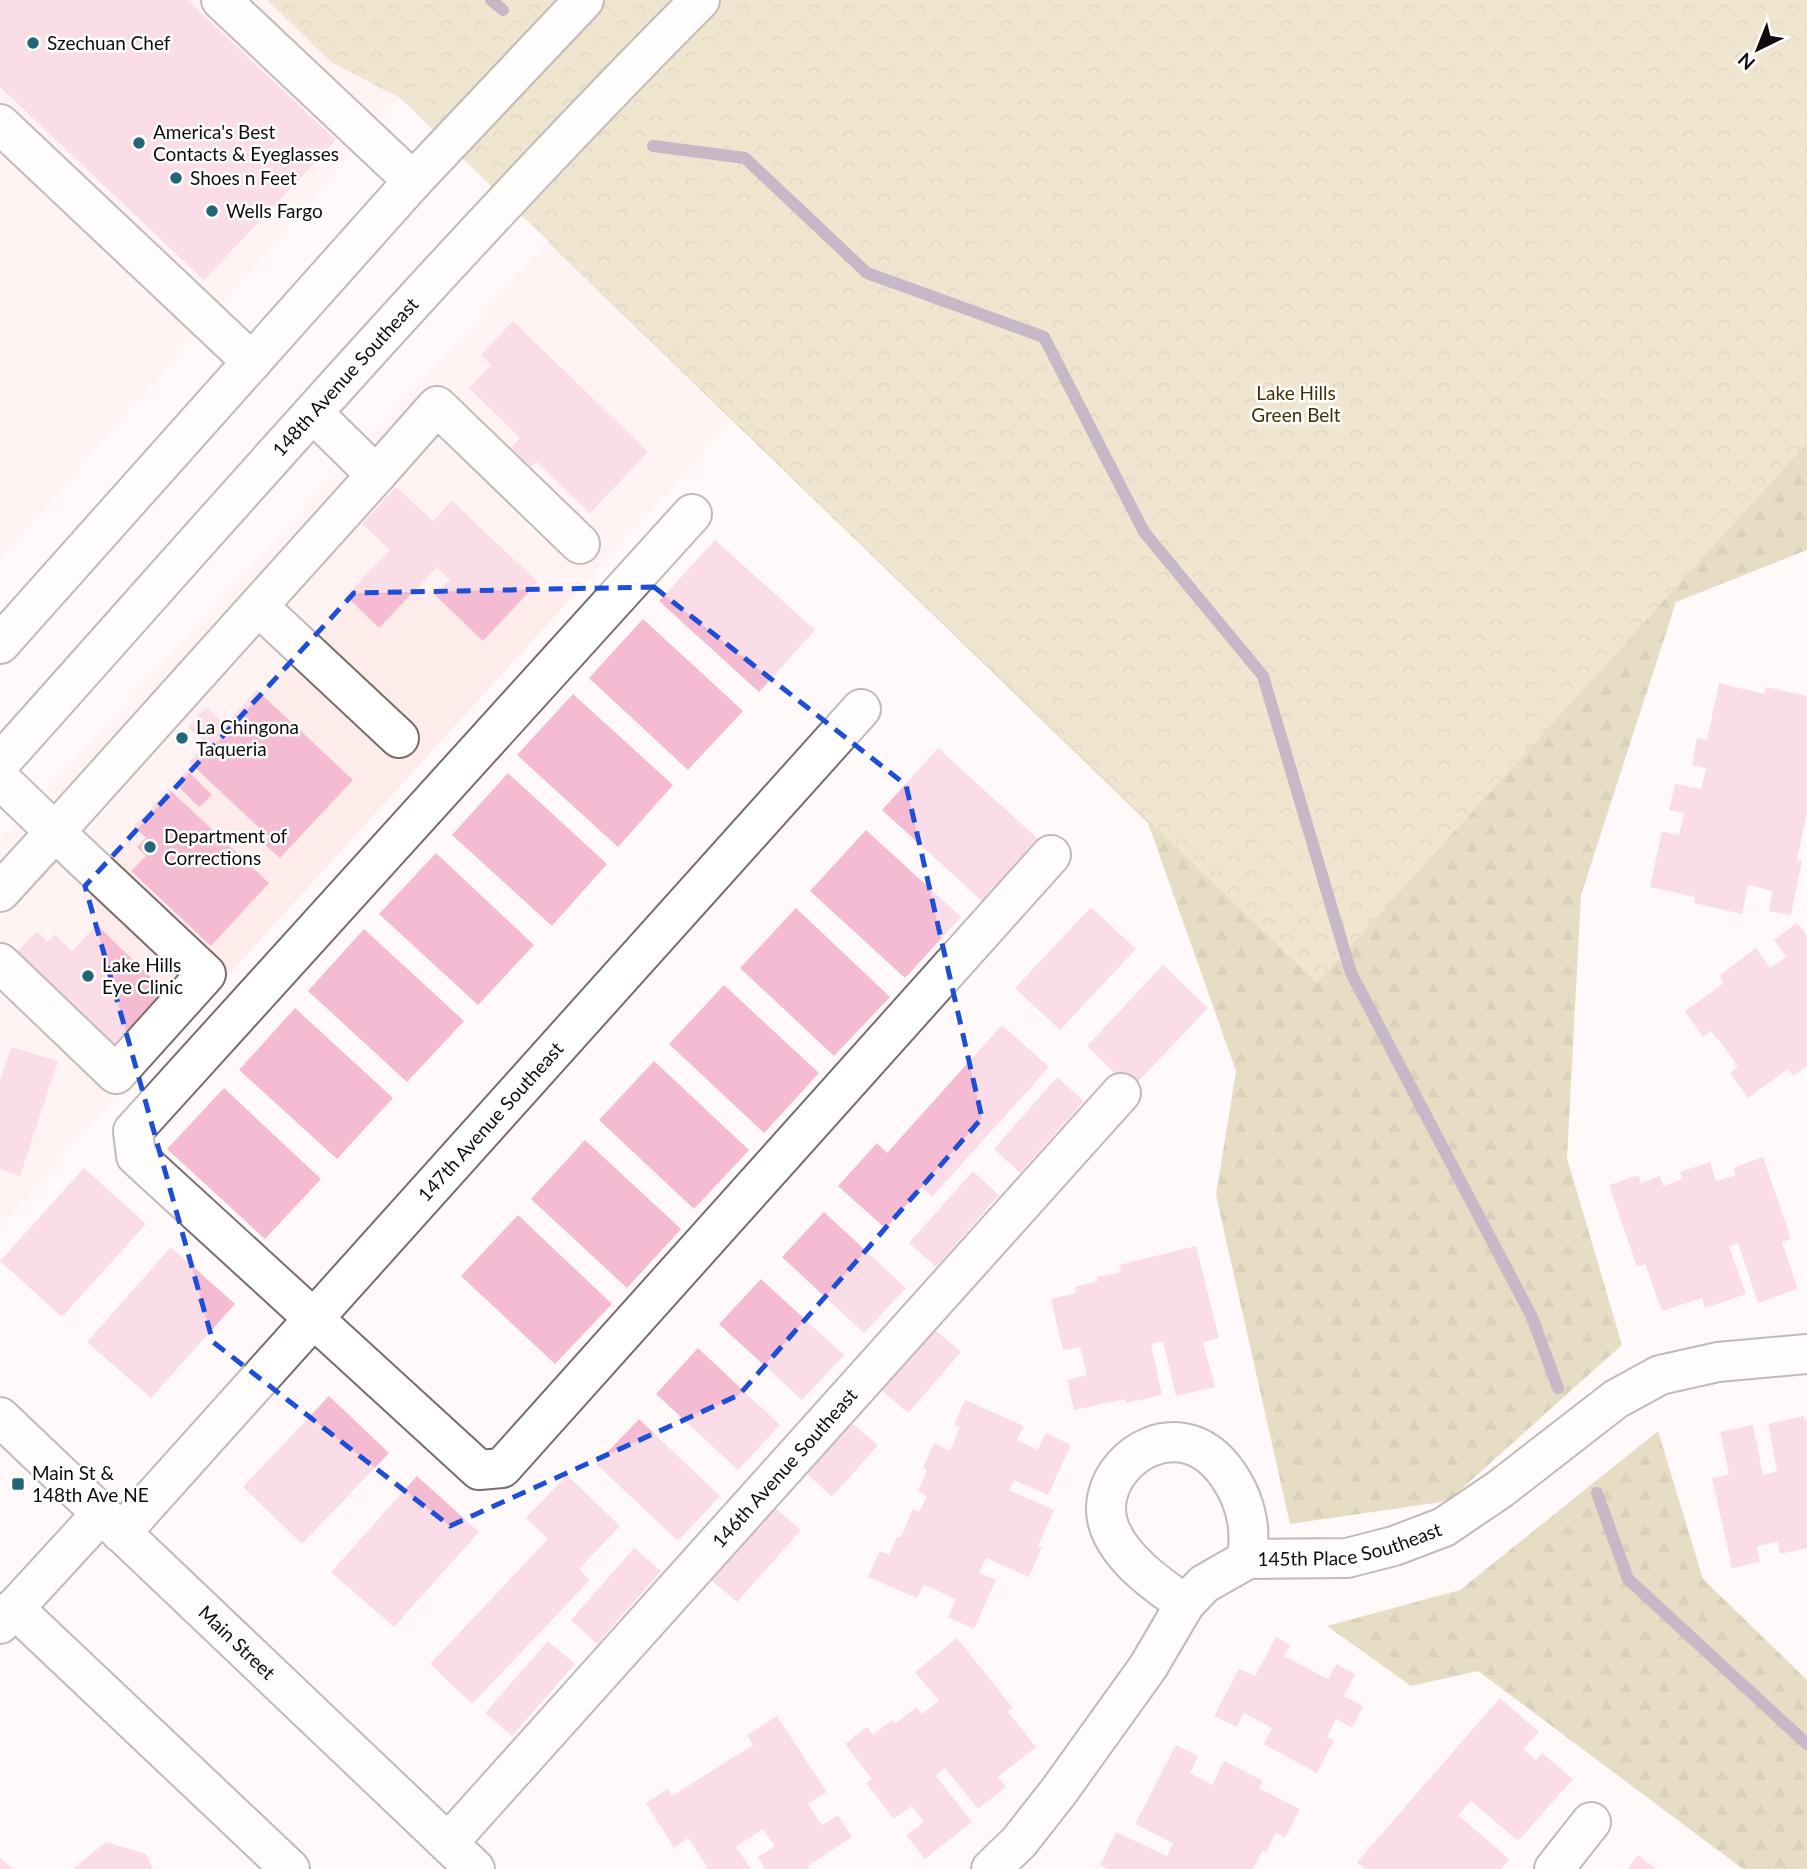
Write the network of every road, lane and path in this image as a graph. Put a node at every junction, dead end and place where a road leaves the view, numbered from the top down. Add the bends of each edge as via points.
1 (221, 0) edge
2 (584, 0) edge
3 (700, 0) edge
4 (0, 124) edge
5 (413, 181) junction
6 (252, 362) junction
7 (313, 413) junction
8 (376, 475) junction
9 (692, 514) dead end
10 (580, 544) dead end
11 (258, 606) junction
12 (0, 644) edge
13 (861, 709) dead end
14 (399, 738) dead end
15 (0, 763) edge
16 (0, 779) edge
17 (55, 832) junction
18 (1051, 855) dead end
19 (0, 892) edge
20 (0, 963) edge
21 (1121, 1093) dead end
22 (313, 1319) junction
23 (1807, 1354) edge
24 (0, 1417) edge
25 (111, 1523) junction
26 (1248, 1559) junction
27 (1185, 1604) junction
28 (7, 1616) edge
29 (1591, 1822) dead end
30 (465, 1861) edge
31 (290, 1869) edge
32 (991, 1869) edge
33 (1554, 1869) edge

1 - 5 street
2 - 5 street
3 - 7 street, 148th Avenue Southeast via 471,237
4 - 6 street
5 - 6 street
6 - 12 street
7 - 8 street
7 - 15 street, 148th Avenue Southeast
8 - 10 street via 437,406
8 - 11 street
9 - 22 street via 133,1131 136,1156
11 - 14 street
11 - 17 street
13 - 22 street, 147th Avenue Southeast
16 - 17 street
17 - 19 street
17 - 20 street via 206,974 116,1073
18 - 22 street via 502,1468 479,1470
21 - 30 street, 146th Avenue Southeast
22 - 25 street, 147th Avenue Southeast
23 - 26 street, 145th Place Southeast via 1718,1362 1660,1375 1616,1399 1444,1527 1394,1546 1347,1558
24 - 25 street, Main Street
25 - 28 street, 147th Avenue Southeast
25 - 30 street, Main Street
26 - 27 street, 145th Place Southeast via 1204,1584
26 - 27 street via 1244,1507 1222,1466 1183,1443 1161,1444 1125,1463 1107,1493 1110,1529 1158,1586
27 - 32 street, 145th Place Southeast via 1098,1739 1018,1842
28 - 31 street
29 - 33 street

